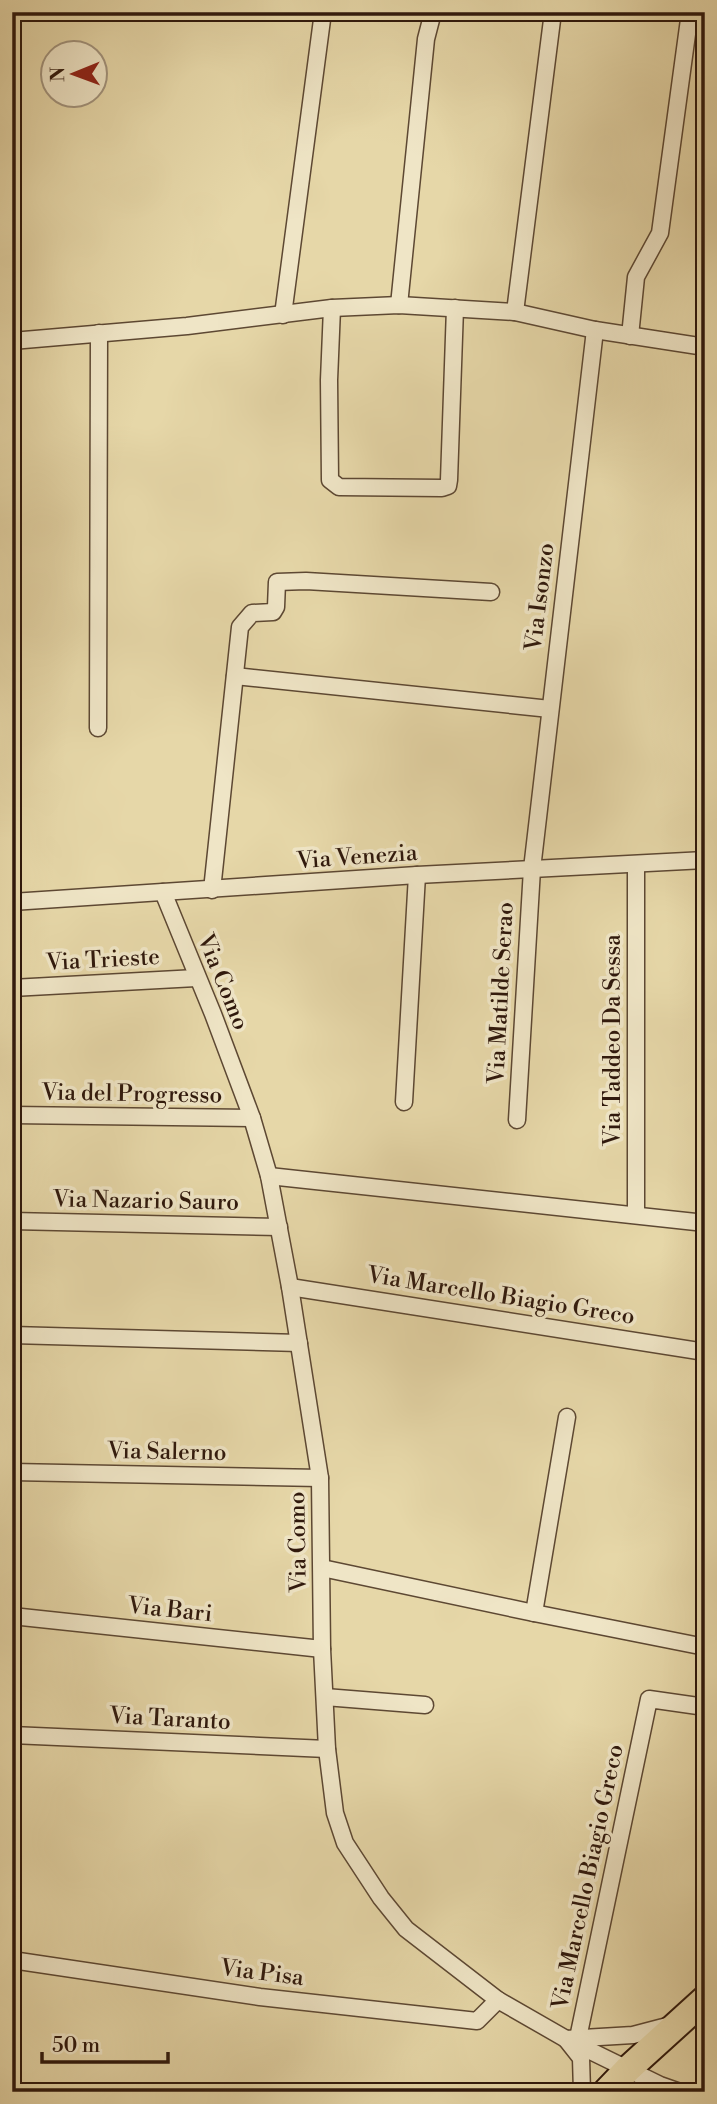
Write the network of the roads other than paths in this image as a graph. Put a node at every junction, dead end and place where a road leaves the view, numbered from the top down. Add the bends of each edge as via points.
1 (323, 12) edge
2 (433, 12) edge
3 (553, 12) edge
4 (690, 12) edge
5 (399, 305) junction
6 (332, 308) junction
7 (455, 308) junction
8 (515, 312) junction
9 (283, 315) junction
10 (595, 330) junction
11 (99, 332) junction
12 (629, 335) junction
13 (12, 341) edge
14 (705, 347) edge
15 (491, 592) dead end
16 (235, 676) junction
17 (550, 709) junction
18 (98, 729) dead end
19 (705, 860) edge
20 (636, 865) junction
21 (532, 869) junction
22 (417, 875) junction
23 (212, 890) junction
24 (163, 892) junction
25 (12, 902) edge
26 (196, 978) junction
27 (12, 988) edge
28 (404, 1102) dead end
29 (12, 1115) edge
30 (252, 1118) junction
31 (517, 1120) dead end
32 (269, 1176) junction
33 (636, 1214) junction
34 (12, 1221) edge
35 (705, 1223) edge
36 (279, 1227) junction
37 (290, 1287) junction
38 (12, 1335) edge
39 (299, 1343) junction
40 (705, 1352) edge
41 (567, 1417) dead end
42 (12, 1472) edge
43 (320, 1478) junction
44 (322, 1568) junction
45 (534, 1613) junction
46 (12, 1616) edge
47 (705, 1647) edge
48 (322, 1649) junction
49 (325, 1696) junction
50 (425, 1705) dead end
51 (705, 1707) edge
52 (12, 1735) edge
53 (327, 1749) junction
54 (12, 1960) edge
55 (705, 1999) edge
56 (498, 2000) junction
57 (680, 2022) junction
58 (572, 2038) junction
59 (628, 2068) junction
60 (582, 2092) edge
61 (606, 2092) edge
62 (680, 2092) edge

1 - 9 street
2 - 5 street via 426,39
3 - 8 street
4 - 12 street via 660,233 636,277
5 - 6 street
5 - 7 street
6 - 7 street via 330,480 339,487 442,488 449,480
6 - 9 street
7 - 8 street
8 - 10 street
9 - 11 street
10 - 12 street
10 - 17 street, Via Isonzo
11 - 13 street
11 - 18 street
12 - 14 street
15 - 16 street via 277,582 274,612 252,613 240,627
16 - 17 street
16 - 23 street
17 - 21 street, Via Isonzo
19 - 20 street, Via Venezia
20 - 21 street, Via Venezia
20 - 33 street, Via Taddeo Da Sessa
21 - 22 street, Via Venezia
21 - 31 street, Via Matilde Serao
22 - 23 street, Via Venezia
22 - 28 street
23 - 24 street, Via Venezia
24 - 25 street, Via Venezia
24 - 26 street, Via Como
26 - 27 street, Via Trieste
26 - 30 street, Via Como
29 - 30 street, Via del Progresso
30 - 32 street, Via Como
32 - 33 street
32 - 36 street, Via Como
33 - 35 street
34 - 36 street, Via Nazario Sauro
36 - 37 street, Via Como
37 - 39 street, Via Como
37 - 40 street, Via Marcello Biagio Greco
38 - 39 street
39 - 43 street, Via Como
41 - 45 street
42 - 43 street, Via Salerno
43 - 44 street, Via Como
44 - 45 street
44 - 48 street, Via Como
45 - 47 street
46 - 48 street, Via Bari
48 - 49 street, Via Como
49 - 50 street
49 - 53 street, Via Como
51 - 58 street, Via Marcello Biagio Greco via 649,1699
52 - 53 street, Via Taranto
53 - 56 street, Via Como via 335,1813 357,1864 406,1928
54 - 56 street, Via Pisa via 260,1997 477,2021
55 - 57 main road
56 - 58 street, Via Como
57 - 58 street via 633,2035
57 - 59 main road
58 - 59 street, Via Como
58 - 60 street via 581,2057
59 - 61 main road
59 - 62 street, Via Como

